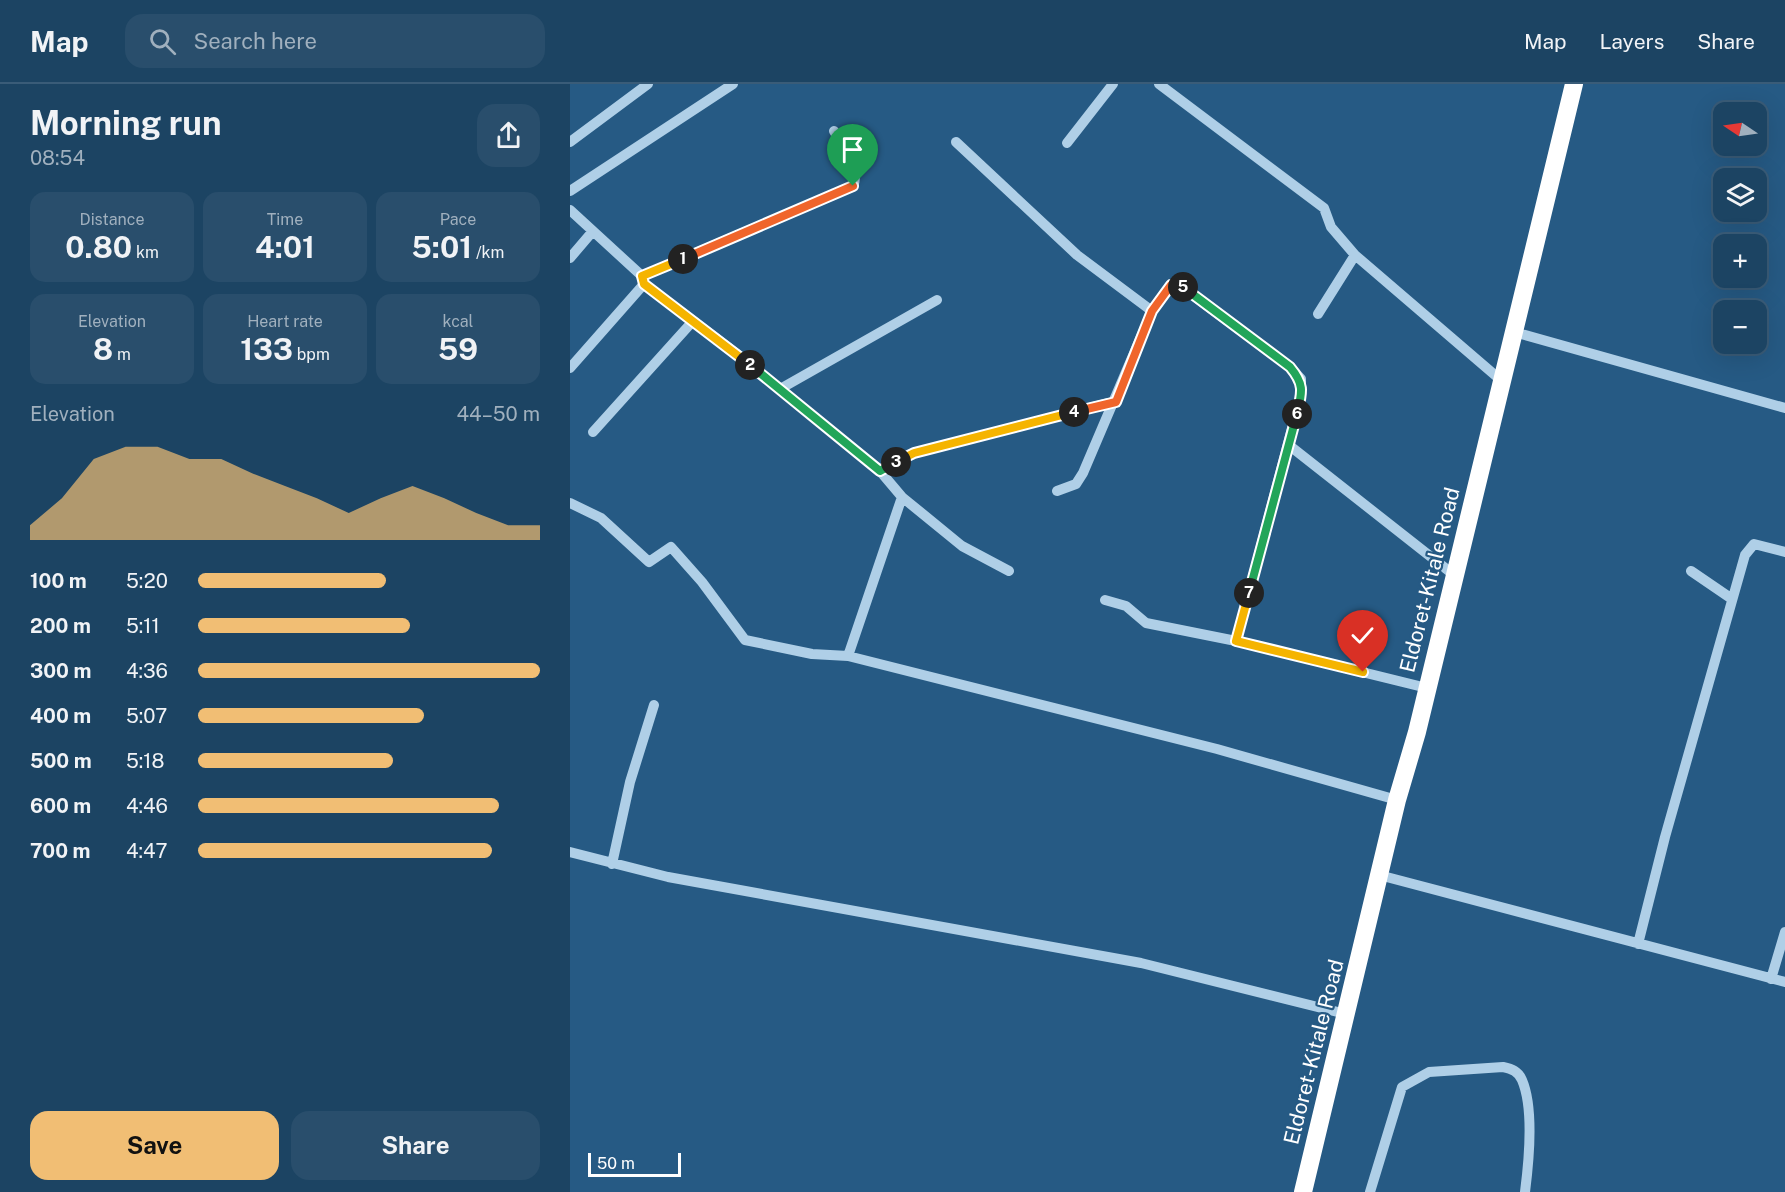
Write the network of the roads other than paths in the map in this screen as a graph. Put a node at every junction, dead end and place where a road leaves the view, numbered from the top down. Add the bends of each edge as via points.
1 (648, 84) edge
2 (733, 84) edge
3 (1113, 84) edge
4 (1159, 84) edge
5 (1574, 84) edge
6 (834, 131) dead end
7 (570, 142) edge
8 (956, 142) dead end
9 (1067, 143) dead end
10 (570, 191) edge
11 (570, 210) edge
12 (593, 231) junction
13 (1355, 255) junction
14 (570, 258) edge
15 (643, 280) junction
16 (937, 300) dead end
17 (1152, 311) junction
18 (1318, 314) dead end
19 (693, 321) junction
20 (1514, 332) junction
21 (570, 368) edge
22 (1503, 382) junction
23 (780, 389) junction
24 (1116, 402) junction
25 (1785, 408) edge
26 (592, 432) dead end
27 (1290, 446) junction
28 (880, 471) junction
29 (1057, 491) dead end
30 (902, 497) junction
31 (570, 502) edge
32 (1785, 552) edge
33 (1009, 571) dead end
34 (1691, 572) dead end
35 (1454, 574) junction
36 (1732, 599) junction
37 (1105, 600) dead end
38 (1236, 641) junction
39 (848, 656) junction
40 (1427, 688) junction
41 (654, 705) dead end
42 (1397, 800) junction
43 (570, 852) edge
44 (612, 864) junction
45 (1379, 875) junction
46 (1785, 932) edge
47 (1638, 944) junction
48 (1772, 979) junction
49 (1785, 982) edge
50 (1346, 1014) junction
51 (1303, 1192) edge
52 (1370, 1192) edge
53 (1525, 1192) edge

1 - 7 street
2 - 10 street
3 - 9 street
4 - 13 street via 1324,208 1331,227
5 - 20 highway, Eldoret-Kitale Road
6 - 15 street via 855,168 853,186
8 - 17 street via 1077,255
11 - 12 street
12 - 14 street
12 - 15 street
13 - 18 street
13 - 22 street
15 - 19 street
15 - 21 street
16 - 23 street
17 - 24 street
17 - 27 street via 1171,285 1183,288 1290,367 1301,379 1301,394
19 - 23 street
19 - 26 street
20 - 22 highway, Eldoret-Kitale Road
20 - 25 street
22 - 35 highway, Eldoret-Kitale Road
23 - 28 street
24 - 28 street via 914,453
24 - 29 street via 1080,479
27 - 35 street
27 - 38 street
28 - 30 street
30 - 33 street via 962,546
30 - 39 street
31 - 39 street via 601,518 649,562 671,547 745,640 812,654
32 - 36 street via 1754,544 1745,555
34 - 36 street
35 - 40 highway, Eldoret-Kitale Road
36 - 47 street
37 - 38 street via 1126,606 1146,623
38 - 40 street
39 - 42 street via 1217,749
40 - 42 highway, Eldoret-Kitale Road
41 - 44 street via 630,782
42 - 45 highway, Eldoret-Kitale Road
43 - 44 street
44 - 50 street via 1141,963
45 - 47 street
45 - 50 highway, Eldoret-Kitale Road
46 - 48 street
47 - 48 street
48 - 49 street
50 - 51 highway, Eldoret-Kitale Road
52 - 53 street via 1402,1087 1429,1072 1503,1067 1514,1069 1521,1079 1527,1106

